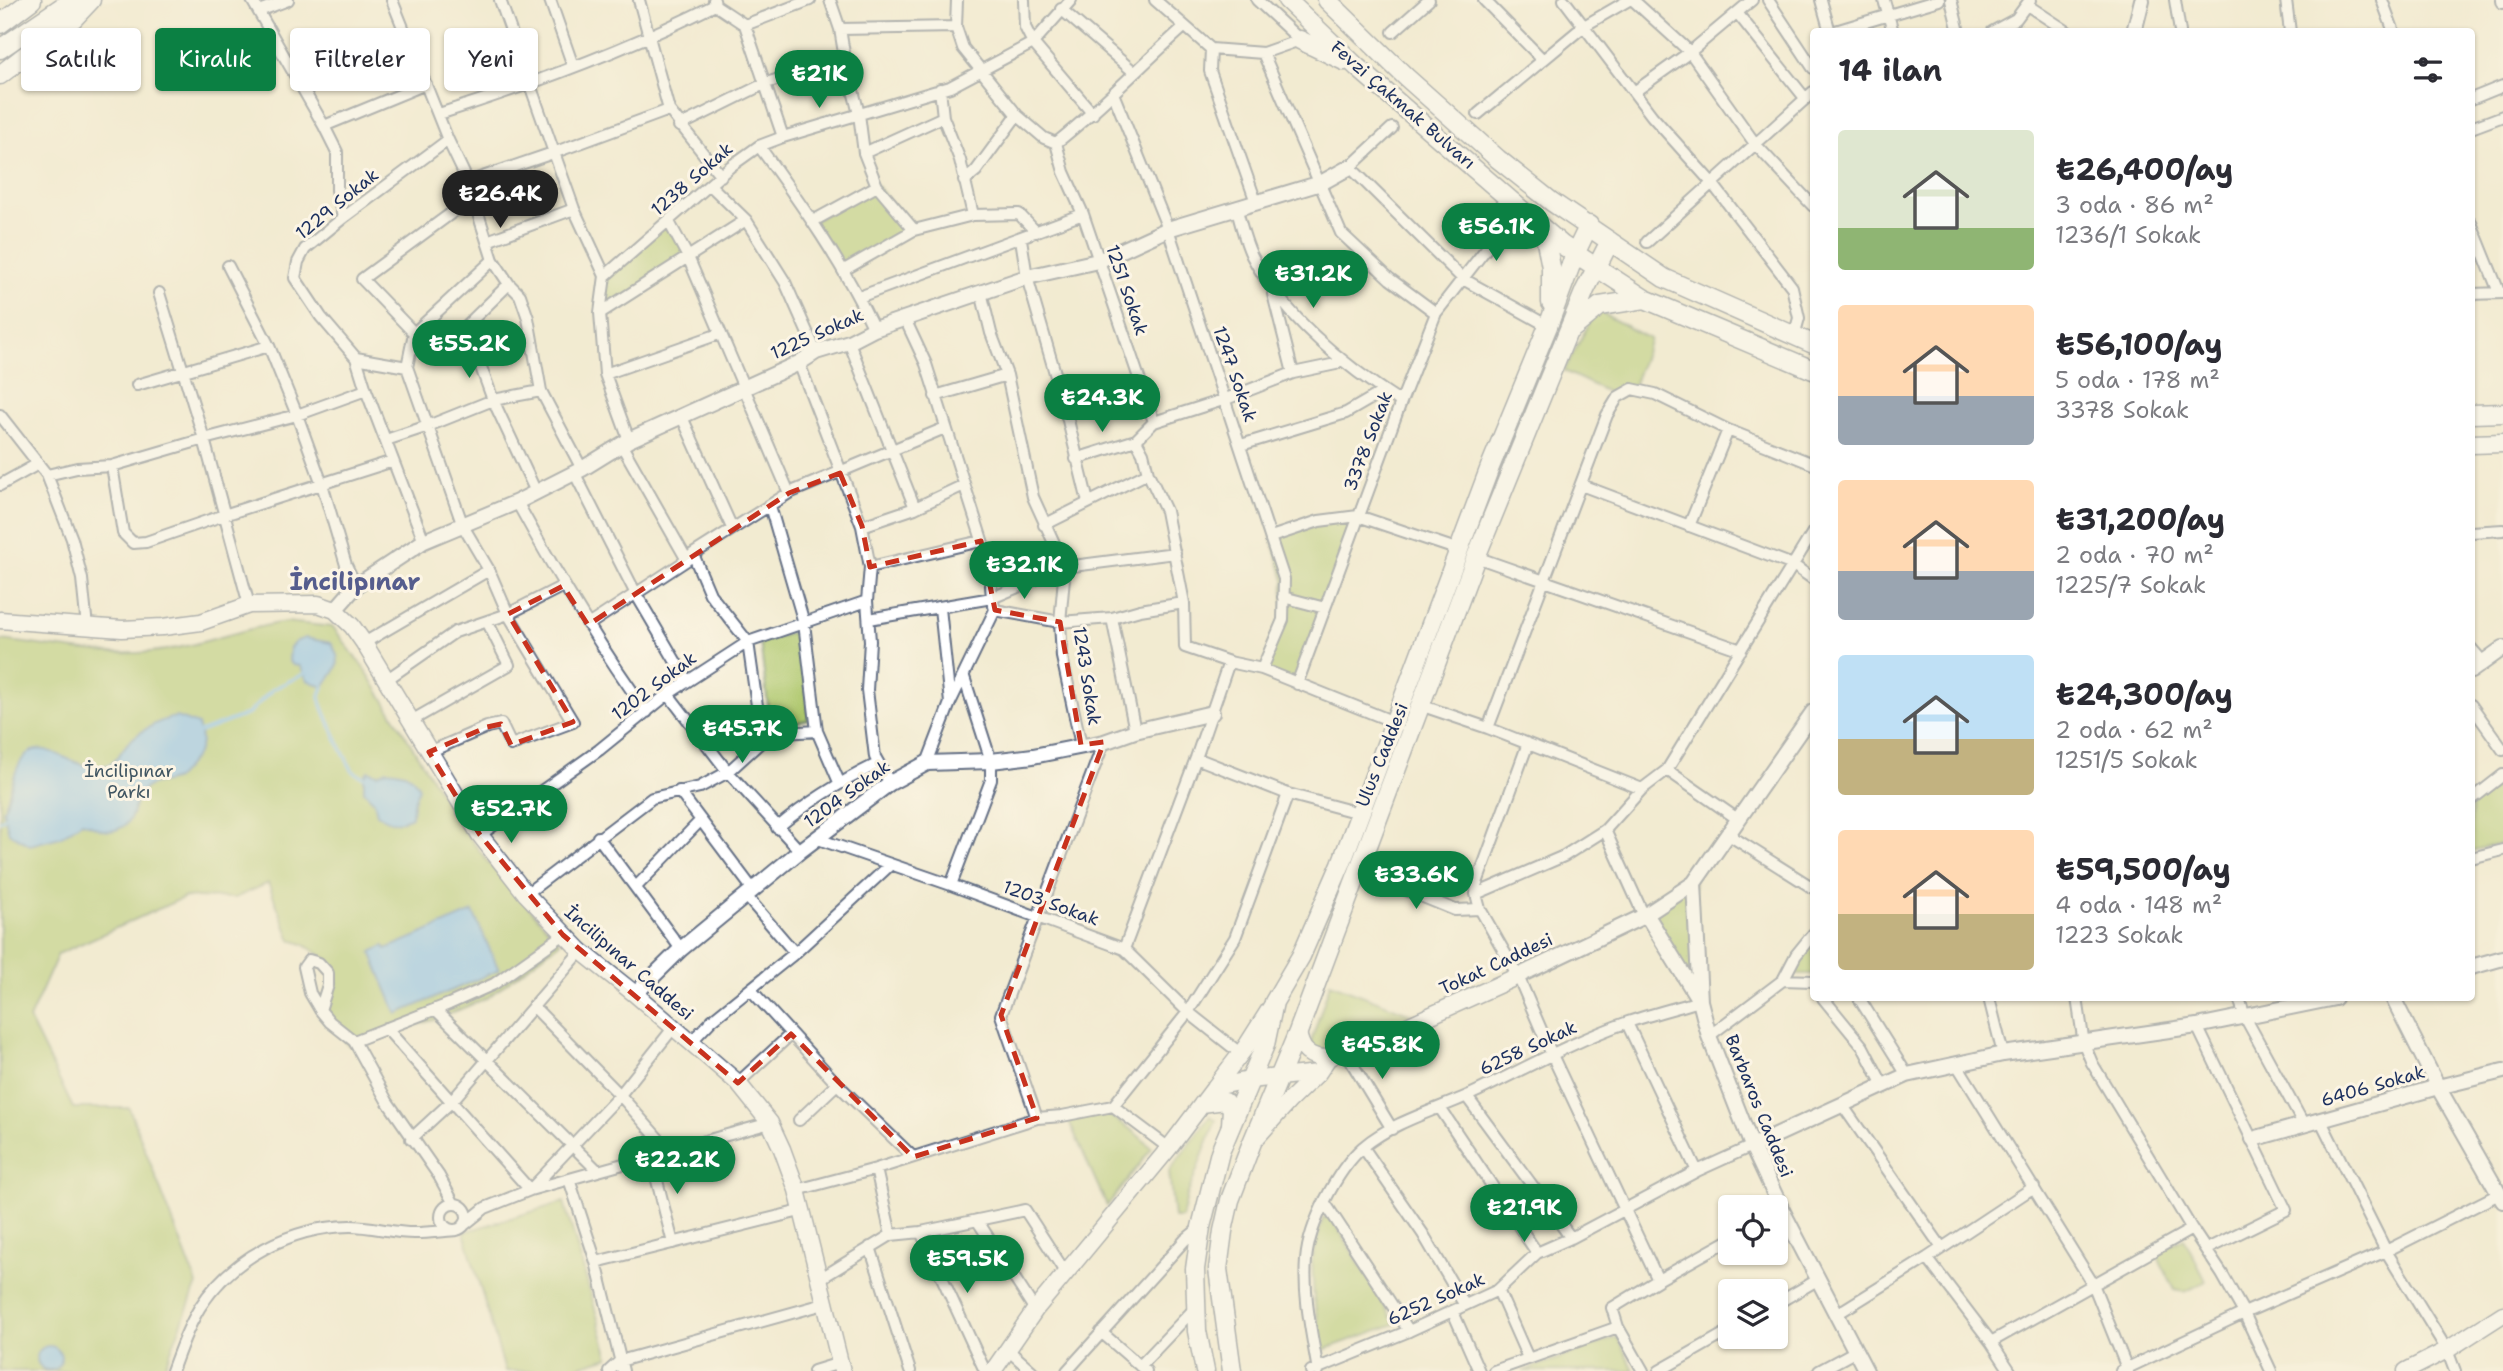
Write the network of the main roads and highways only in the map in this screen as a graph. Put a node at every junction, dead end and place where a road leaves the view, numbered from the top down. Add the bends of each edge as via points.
1 (14, 0) edge
2 (32, 0) edge
3 (91, 0) edge
4 (1287, 0) edge
5 (1327, 0) edge
6 (73, 9) edge
7 (0, 11) edge
8 (0, 24) edge
9 (1300, 40) road end
10 (0, 49) edge
11 (1357, 67) junction
12 (0, 75) edge
13 (1589, 225) junction
14 (1544, 231) junction
15 (1610, 241) junction
16 (1575, 254) junction
17 (1595, 268) junction
18 (1645, 299) junction
19 (1549, 322) junction
20 (1570, 331) junction
21 (1810, 343) edge
22 (1810, 369) edge
23 (2503, 412) edge
24 (2475, 414) edge
25 (2503, 443) edge
26 (2475, 444) edge
27 (0, 620) edge
28 (1518, 976) road end
29 (1274, 1002) junction
30 (1298, 1032) junction
31 (1328, 1058) junction
32 (1318, 1073) junction
33 (1277, 1078) junction
34 (1249, 1080) junction
35 (1215, 1087) junction
36 (1202, 1104) junction
37 (1229, 1129) junction
38 (1251, 1145) junction
39 (2503, 1314) edge
40 (841, 1367) edge
41 (993, 1371) edge
42 (1205, 1371) edge
43 (1232, 1371) edge
44 (2406, 1371) edge

1 - 7 main road
2 - 8 main road
3 - 6 main road
4 - 11 main road, Fevzi Çakmak Bulvarı
5 - 13 main road, Fevzi Çakmak Bulvarı via 1498,159
6 - 10 main road
6 - 12 main road
9 - 11 main road
11 - 14 main road, Fevzi Çakmak Bulvarı
13 - 15 main road, Fevzi Çakmak Bulvarı
13 - 16 main road, Ulus Caddesi
14 - 16 main road, Fevzi Çakmak Bulvarı
14 - 19 main road via 1551,267
15 - 17 main road, Ulus Caddesi
15 - 21 main road, Fevzi Çakmak Bulvarı via 1664,278
16 - 17 main road, Fevzi Çakmak Bulvarı
16 - 19 main road, Ulus Caddesi
17 - 18 main road, Fevzi Çakmak Bulvarı
17 - 20 main road, Ulus Caddesi
18 - 20 main road via 1600,306
18 - 22 main road, Fevzi Çakmak Bulvarı
19 - 29 main road, Ulus Caddesi via 1341,864 1301,956
20 - 30 main road, Ulus Caddesi via 1476,557
23 - 24 main road
25 - 26 main road
27 - 40 main road, İncilipınar Caddesi via 122,629 201,622 250,605 318,604 335,610 364,643 480,835 526,894 563,935 738,1083 770,1123 797,1190
28 - 31 main road, Tokat Caddesi
29 - 34 main road, Ulus Caddesi via 1265,1045
29 - 35 main road
30 - 31 main road via 1309,1055
30 - 33 main road, Ulus Caddesi
31 - 32 main road, Tokat Caddesi
32 - 33 main road
32 - 38 main road, Tokat Caddesi
33 - 34 main road
33 - 38 main road, Ulus Caddesi
34 - 35 main road
34 - 37 main road, Ulus Caddesi
35 - 36 main road
36 - 37 main road via 1221,1100 1228,1104
36 - 41 main road via 1035,1310
37 - 42 main road, Ulus Caddesi via 1211,1181 1195,1269 1197,1331
38 - 43 main road, Ulus Caddesi via 1230,1200 1218,1269
39 - 44 main road

